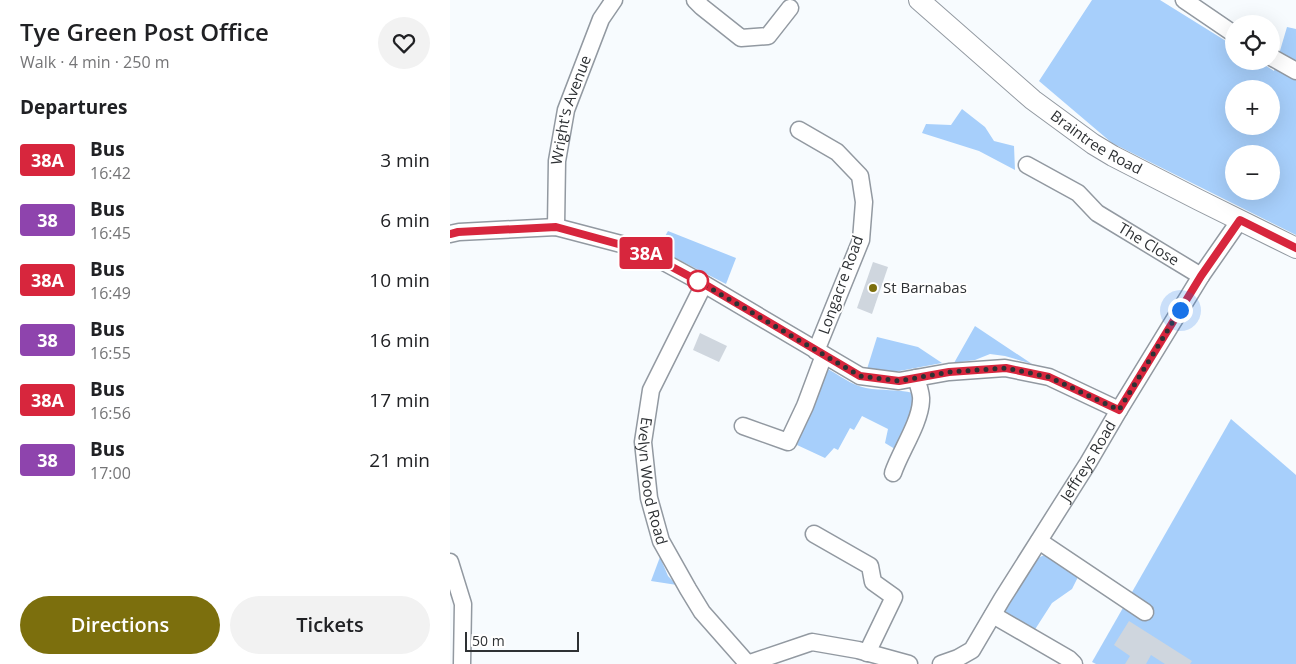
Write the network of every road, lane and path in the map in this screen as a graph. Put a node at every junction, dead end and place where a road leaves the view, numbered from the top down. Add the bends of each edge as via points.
1 (614, 0) edge
2 (695, 0) edge
3 (919, 0) edge
4 (1183, 0) edge
5 (790, 8) dead end
6 (1225, 28) edge
7 (1280, 62) edge
8 (1296, 71) edge
9 (799, 130) dead end
10 (1027, 165) dead end
11 (1240, 220) junction
12 (556, 227) junction
13 (450, 234) edge
14 (1296, 248) edge
15 (1201, 276) junction
16 (704, 284) junction
17 (820, 353) junction
18 (916, 378) junction
19 (1119, 410) junction
20 (743, 426) dead end
21 (892, 473) dead end
22 (814, 534) dead end
23 (1039, 540) junction
24 (450, 562) edge
25 (1145, 612) dead end
26 (993, 615) junction
27 (868, 653) junction
28 (462, 664) edge
29 (747, 664) edge
30 (908, 664) edge
31 (942, 664) edge
32 (1074, 664) edge

1 - 12 street, Wright's Avenue via 601,19 566,110 557,160
2 - 5 street via 740,38 768,36
3 - 11 main road, Braintree Road via 1008,80 1093,144
4 - 6 street
7 - 8 street
9 - 17 street, Longacre Road via 837,152 860,176 864,202 861,240
10 - 15 street, The Close via 1078,194 1097,213
11 - 14 main road, Braintree Road
11 - 15 street, Jeffreys Road
12 - 13 street
12 - 16 street via 640,250
15 - 19 street, Jeffreys Road
16 - 17 street
16 - 29 street, Evelyn Wood Road via 651,390 643,442 649,498 661,541 702,612
17 - 18 street via 860,376 899,381
17 - 20 street, Longacre Road via 805,406 788,442
18 - 19 street via 1006,368 1049,377
18 - 21 street via 922,400 918,416
19 - 23 street, Jeffreys Road
22 - 27 street via 870,566 873,582 894,597
23 - 25 street
23 - 26 street, Jeffreys Road
24 - 28 street via 463,604
26 - 31 street, Jeffreys Road via 972,650
26 - 32 street
27 - 29 street via 812,642
27 - 30 street

